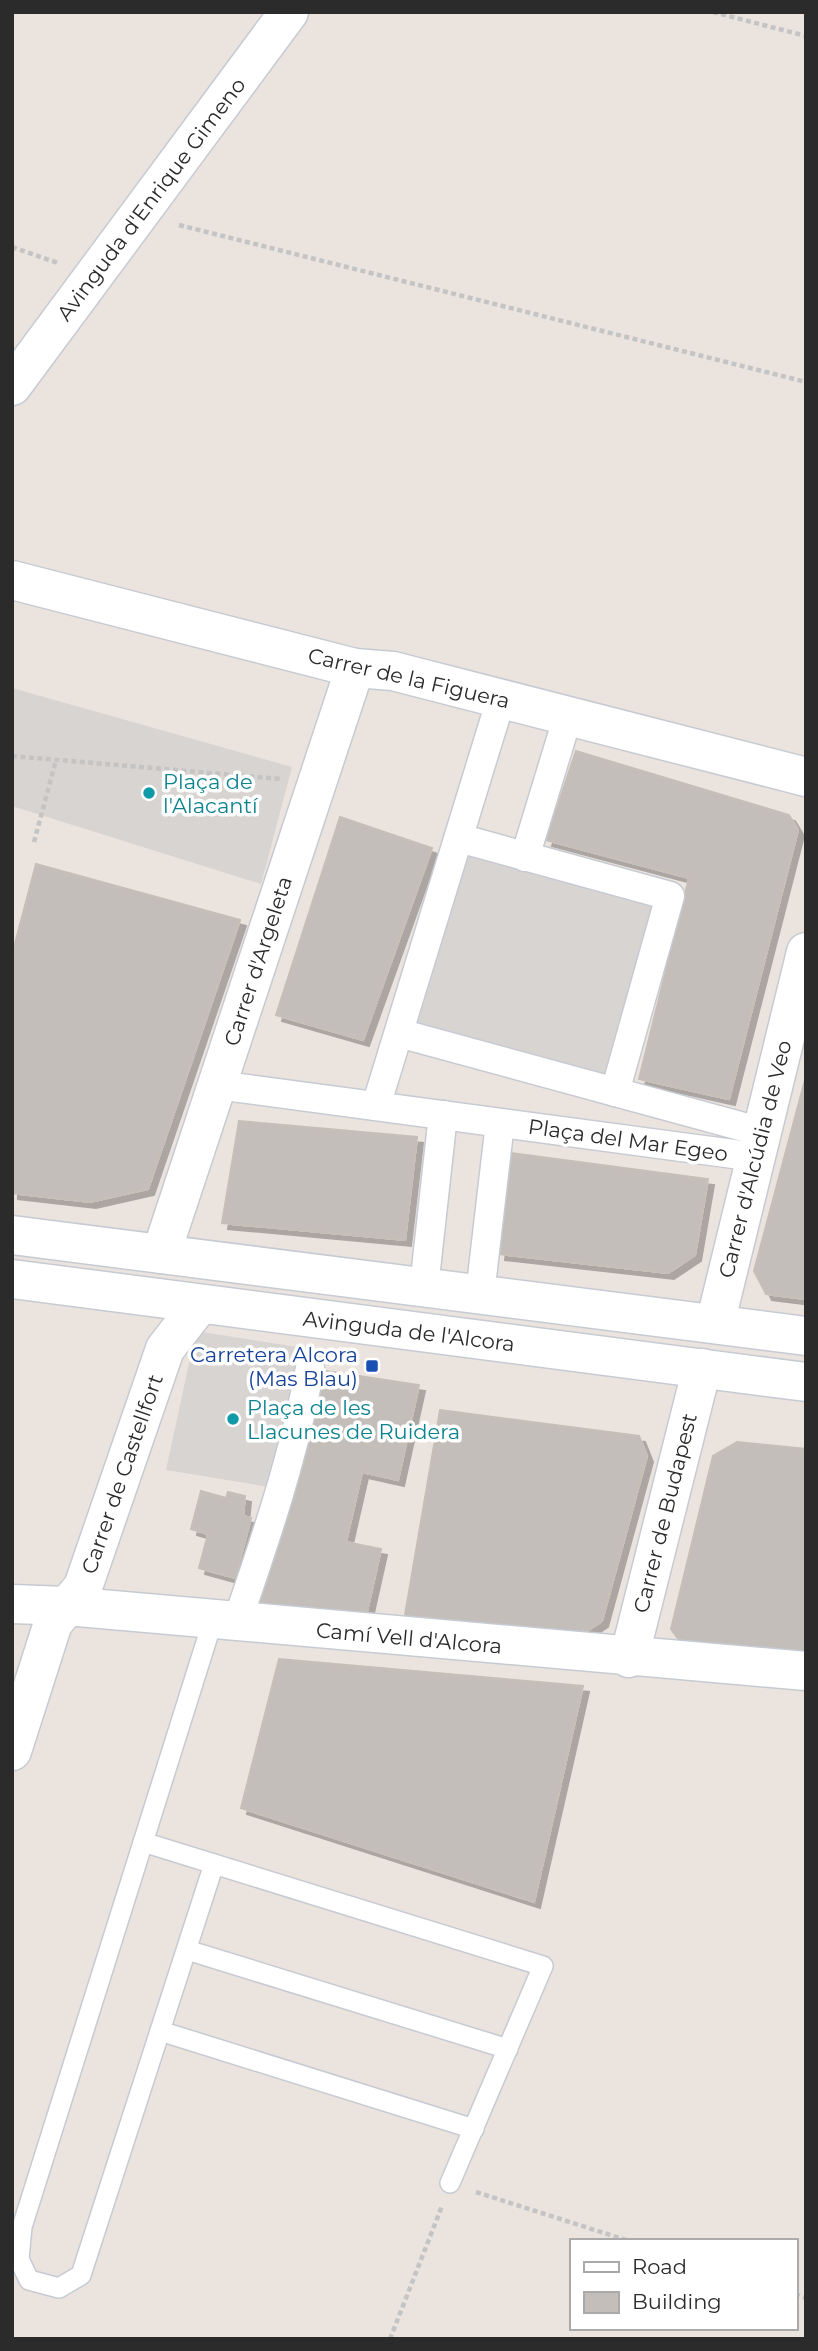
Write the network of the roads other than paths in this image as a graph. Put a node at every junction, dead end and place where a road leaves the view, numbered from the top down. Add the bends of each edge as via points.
1 (289, 12) edge
2 (12, 386) edge
3 (12, 580) edge
4 (355, 668) junction
5 (501, 699) junction
6 (568, 716) junction
7 (806, 777) edge
8 (458, 838) junction
9 (526, 857) junction
10 (806, 952) edge
11 (399, 1033) junction
12 (217, 1084) junction
13 (615, 1092) junction
14 (376, 1106) junction
15 (443, 1115) junction
16 (500, 1123) junction
17 (759, 1145) junction
18 (12, 1235) edge
19 (161, 1254) junction
20 (12, 1279) edge
21 (424, 1287) junction
22 (480, 1294) junction
23 (148, 1297) junction
24 (200, 1304) junction
25 (715, 1324) junction
26 (806, 1336) edge
27 (165, 1349) junction
28 (310, 1368) dead end
29 (702, 1368) junction
30 (806, 1382) edge
31 (12, 1604) edge
32 (67, 1606) junction
33 (225, 1621) junction
34 (629, 1658) junction
35 (806, 1671) edge
36 (12, 1751) edge
37 (143, 1842) junction
38 (214, 1864) junction
39 (187, 1950) junction
40 (160, 2031) junction
41 (508, 2049) junction
42 (474, 2129) junction
43 (450, 2183) road end

1 - 2 street, Avinguda d'Enrique Gimeno
3 - 4 street, Carrer de la Figuera
4 - 5 street, Carrer de la Figuera via 393,671
4 - 12 street, Carrer d'Argeleta
5 - 6 street, Carrer de la Figuera
5 - 8 street
6 - 7 street, Carrer de la Figuera
6 - 9 street
8 - 9 street
8 - 11 street
9 - 13 street via 670,896
10 - 17 street, Carrer d'Alcúdia de Veo
11 - 13 street, Plaça del Mar Egeo
11 - 14 street
12 - 14 street, Plaça del Mar Egeo
12 - 19 street, Carrer d'Argeleta
13 - 17 street, Plaça del Mar Egeo
14 - 15 street, Plaça del Mar Egeo
15 - 16 street, Plaça del Mar Egeo
15 - 21 street
16 - 17 street, Plaça del Mar Egeo
16 - 22 street, Plaça del Mar Egeo
17 - 25 street, Carrer d'Alcúdia de Veo
18 - 19 street
19 - 21 street
20 - 23 street, Avinguda de l'Alcora
21 - 22 street
22 - 25 street
23 - 24 street, Avinguda de l'Alcora
23 - 27 street, Carrer de Castellfort
24 - 27 street, Carrer de Castellfort
24 - 29 street, Avinguda de l'Alcora
25 - 26 street
27 - 32 street, Carrer de Castellfort via 83,1587
28 - 33 street via 294,1443
29 - 30 street, Avinguda de l'Alcora
29 - 34 street, Carrer de Budapest
31 - 32 street, Camí Vell d'Alcora
32 - 33 street, Camí Vell d'Alcora
32 - 36 street, Carrer de Castellfort via 53,1623
33 - 34 street, Camí Vell d'Alcora
33 - 37 lane
34 - 35 street, Camí Vell d'Alcora
37 - 38 lane
37 - 40 lane via 22,2227 19,2259 29,2280 59,2288 81,2275
38 - 39 lane
38 - 41 lane via 544,1966
39 - 40 lane
39 - 41 lane
40 - 42 lane
41 - 42 lane
42 - 43 lane

